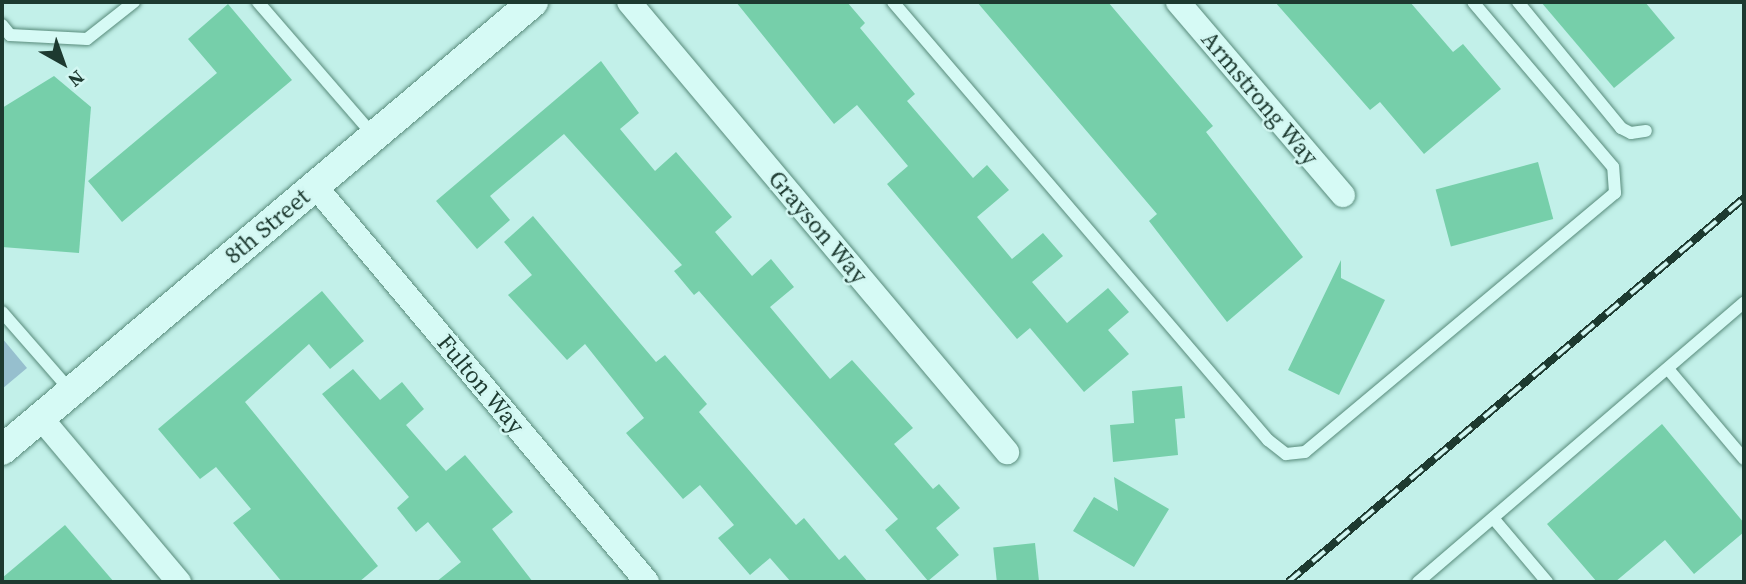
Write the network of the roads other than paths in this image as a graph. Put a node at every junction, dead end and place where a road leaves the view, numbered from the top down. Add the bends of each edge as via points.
1 (134, 2) edge
2 (258, 2) edge
3 (533, 2) edge
4 (629, 2) edge
5 (893, 2) edge
6 (1178, 2) edge
7 (1473, 2) edge
8 (1518, 2) edge
9 (2, 26) edge
10 (1646, 131) dead end
11 (374, 135) junction
12 (314, 186) junction
13 (1343, 195) dead end
14 (1744, 303) edge
15 (2, 312) edge
16 (1668, 369) junction
17 (71, 391) junction
18 (40, 417) junction
19 (2, 450) edge
20 (1007, 452) dead end
21 (1744, 459) edge
22 (1493, 518) junction
23 (179, 582) edge
24 (647, 582) edge
25 (1418, 582) edge
26 (1548, 582) edge

1 - 9 lane via 87,39 10,35
2 - 11 lane
3 - 11 street, 8th Street
4 - 20 street, Grayson Way
5 - 7 lane via 1268,440 1286,454 1305,452 1615,193 1613,167
6 - 13 street, Armstrong Way
8 - 10 lane via 1621,128
11 - 12 street, 8th Street
12 - 17 street, 8th Street
12 - 24 street, Fulton Way
14 - 16 lane
15 - 17 lane
16 - 21 lane
16 - 22 lane
17 - 18 street, 8th Street
18 - 19 street, 8th Street
18 - 23 street
22 - 25 lane
22 - 26 lane

